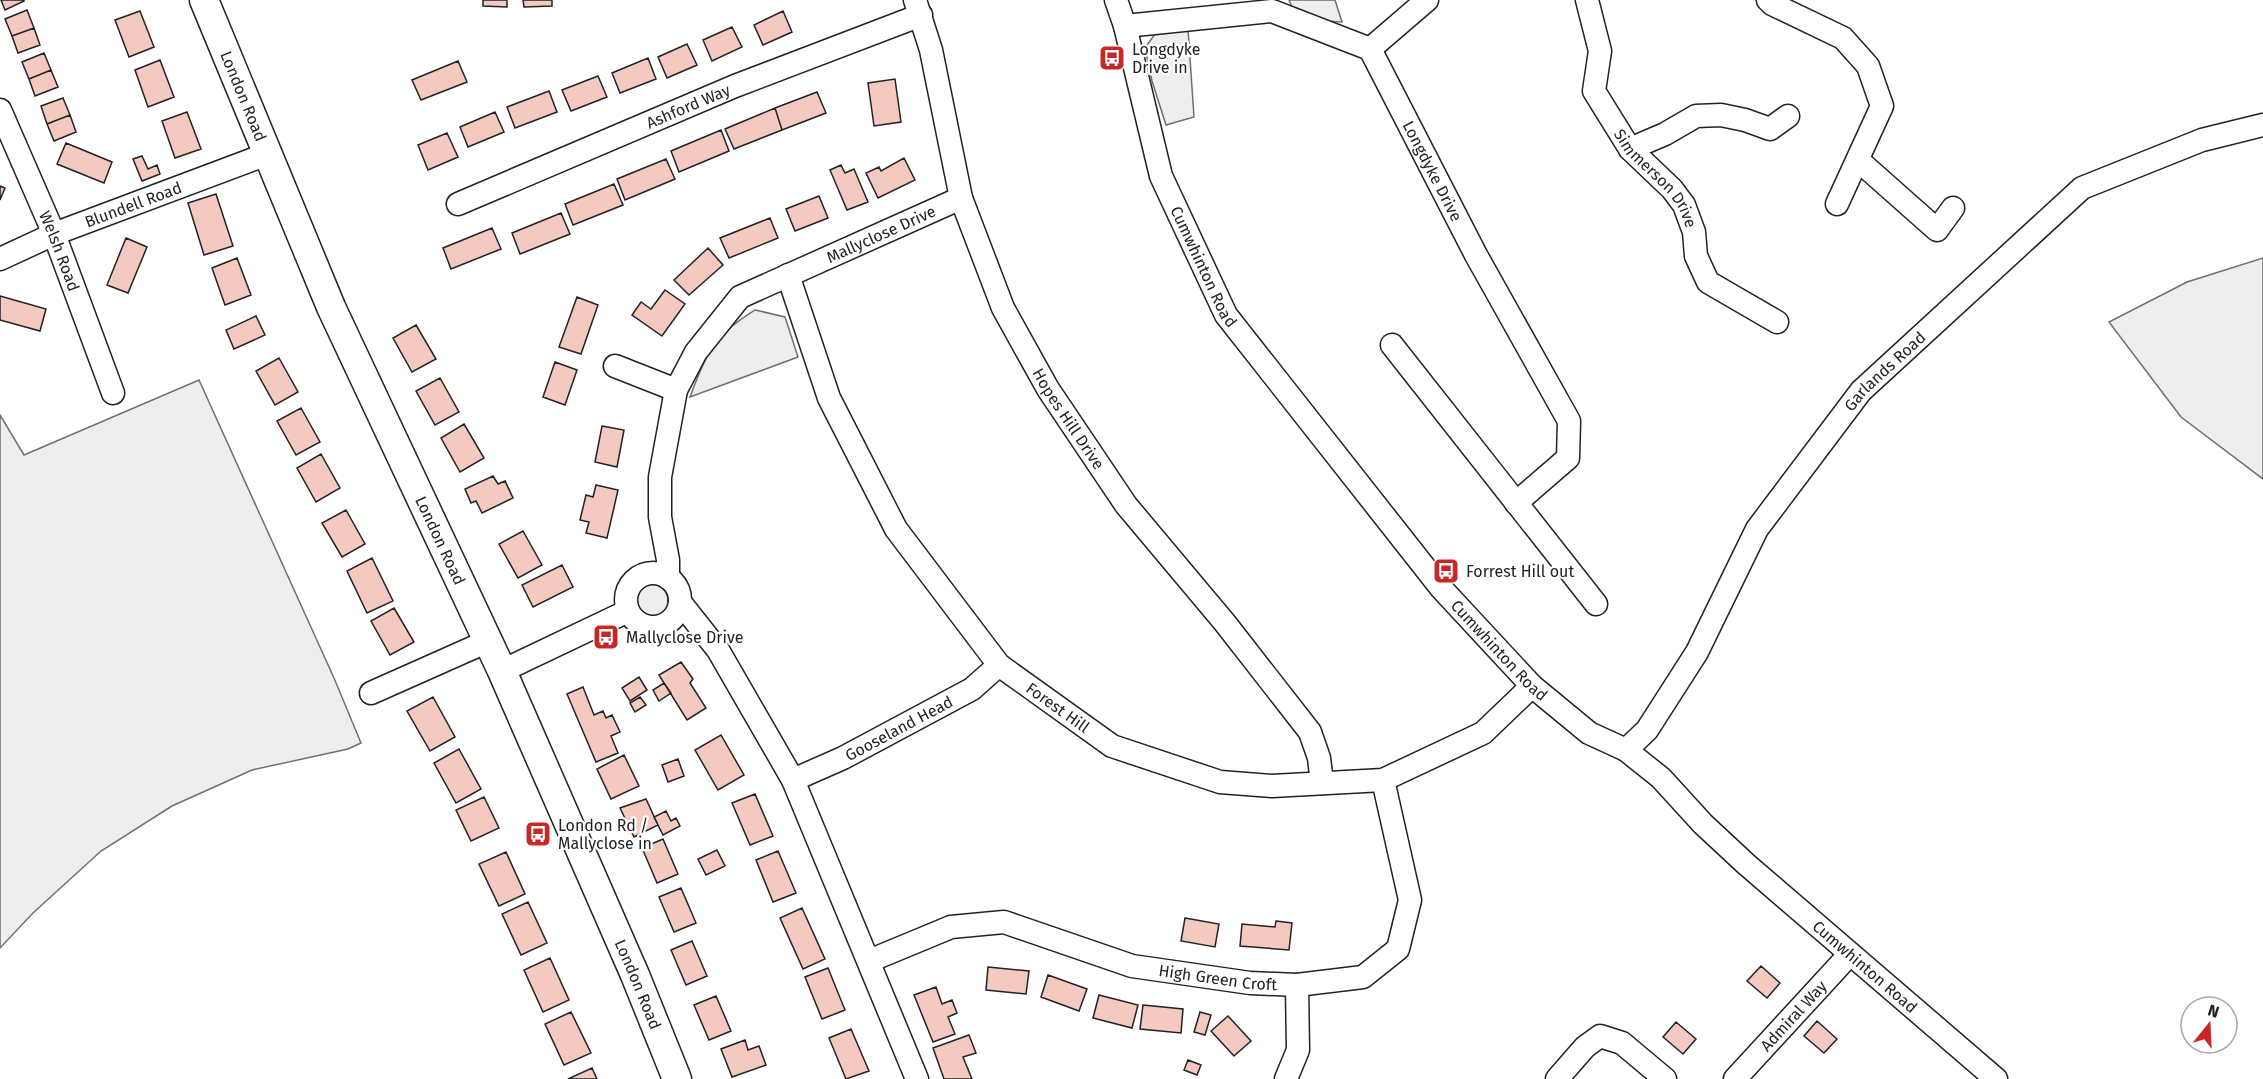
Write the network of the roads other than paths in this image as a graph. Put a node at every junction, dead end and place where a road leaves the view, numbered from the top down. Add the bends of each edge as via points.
1 (204, 0) edge
2 (1116, 0) edge
3 (1427, 0) edge
4 (1587, 0) edge
5 (1768, 0) edge
6 (1273, 5) edge
7 (918, 7) edge
8 (1125, 26) junction
9 (1370, 49) junction
10 (0, 110) edge
11 (1788, 116) dead end
12 (2263, 125) edge
13 (1630, 149) junction
14 (267, 154) junction
15 (1858, 160) junction
16 (961, 198) junction
17 (459, 204) dead end
18 (1837, 204) dead end
19 (1953, 208) dead end
20 (54, 234) junction
21 (0, 259) edge
22 (788, 275) junction
23 (1777, 322) dead end
24 (1392, 345) dead end
25 (615, 366) dead end
26 (676, 390) junction
27 (113, 393) dead end
28 (1516, 503) junction
29 (668, 578) junction
30 (680, 602) junction
31 (1596, 604) dead end
32 (628, 611) junction
33 (488, 640) junction
34 (999, 665) junction
35 (502, 671) junction
36 (1532, 686) junction
37 (371, 693) dead end
38 (1626, 750) junction
39 (793, 780) junction
40 (1383, 780) junction
41 (1322, 783) junction
42 (1850, 954) junction
43 (869, 961) junction
44 (1297, 985) junction
45 (677, 1079) edge
46 (917, 1079) edge
47 (1286, 1079) edge
48 (1557, 1079) edge
49 (1665, 1079) edge
50 (1735, 1079) edge
51 (1996, 1079) edge

1 - 14 main road, London Road
2 - 8 street, Cumwhinton Road
3 - 9 street
4 - 13 street, Simmerson Drive via 1600,51 1594,91
5 - 15 street via 1843,38 1868,66 1882,106
6 - 8 street
6 - 9 street
7 - 16 street, Hopes Hill Drive via 931,50
7 - 17 street, Ashford Way
8 - 36 street, Cumwhinton Road via 1161,176 1226,315 1441,588
9 - 28 street, Longdyke Drive via 1476,255 1569,420 1568,458
10 - 20 street, Welsh Road
11 - 13 street via 1770,129 1721,115 1696,116 1665,135
12 - 38 street, Garlands Road via 2202,140 2082,188 1861,391 1757,529 1697,652 1647,730
13 - 23 street, Simmerson Drive via 1684,205 1694,232 1696,256 1707,282
14 - 20 street, Blundell Road
14 - 33 main road, London Road via 331,307
15 - 18 street
15 - 19 street via 1937,230
16 - 22 street, Mallyclose Drive
16 - 41 street, Hopes Hill Drive via 1003,308 1048,389 1126,505 1310,732
20 - 21 street, Blundell Road
20 - 27 street, Welsh Road
22 - 26 street, Mallyclose Drive via 740,297 696,352
22 - 34 street, Forest Hill via 829,398 896,529
24 - 28 street
25 - 26 street
26 - 29 street, Mallyclose Drive via 660,477 660,518
28 - 31 street
29 - 30 street, Mallyclose Drive via 675,584
29 - 32 street via 654,573 638,577 628,589
30 - 32 street via 669,622 654,627 639,624
30 - 39 street, Mallyclose Drive via 718,650
32 - 35 street
33 - 35 main road, London Road
33 - 37 street
34 - 39 street, Gooseland Head via 972,689 843,758
34 - 41 street, Forest Hill via 1112,746 1220,782 1272,786
35 - 45 main road, London Road
36 - 38 street, Cumwhinton Road via 1588,733
36 - 40 street, Forest Hill via 1483,733
38 - 42 street, Cumwhinton Road via 1661,778 1746,864
39 - 43 street, Mallyclose Drive
40 - 41 street, Forest Hill
40 - 44 street, High Green Croft via 1410,900 1398,949 1363,977
42 - 50 street, Admiral Way
42 - 51 street, Cumwhinton Road
43 - 44 street, High Green Croft via 951,927 1004,922 1132,966 1250,983
43 - 46 street, Mallyclose Drive
44 - 47 street via 1298,1050
48 - 49 street via 1600,1036 1622,1043

